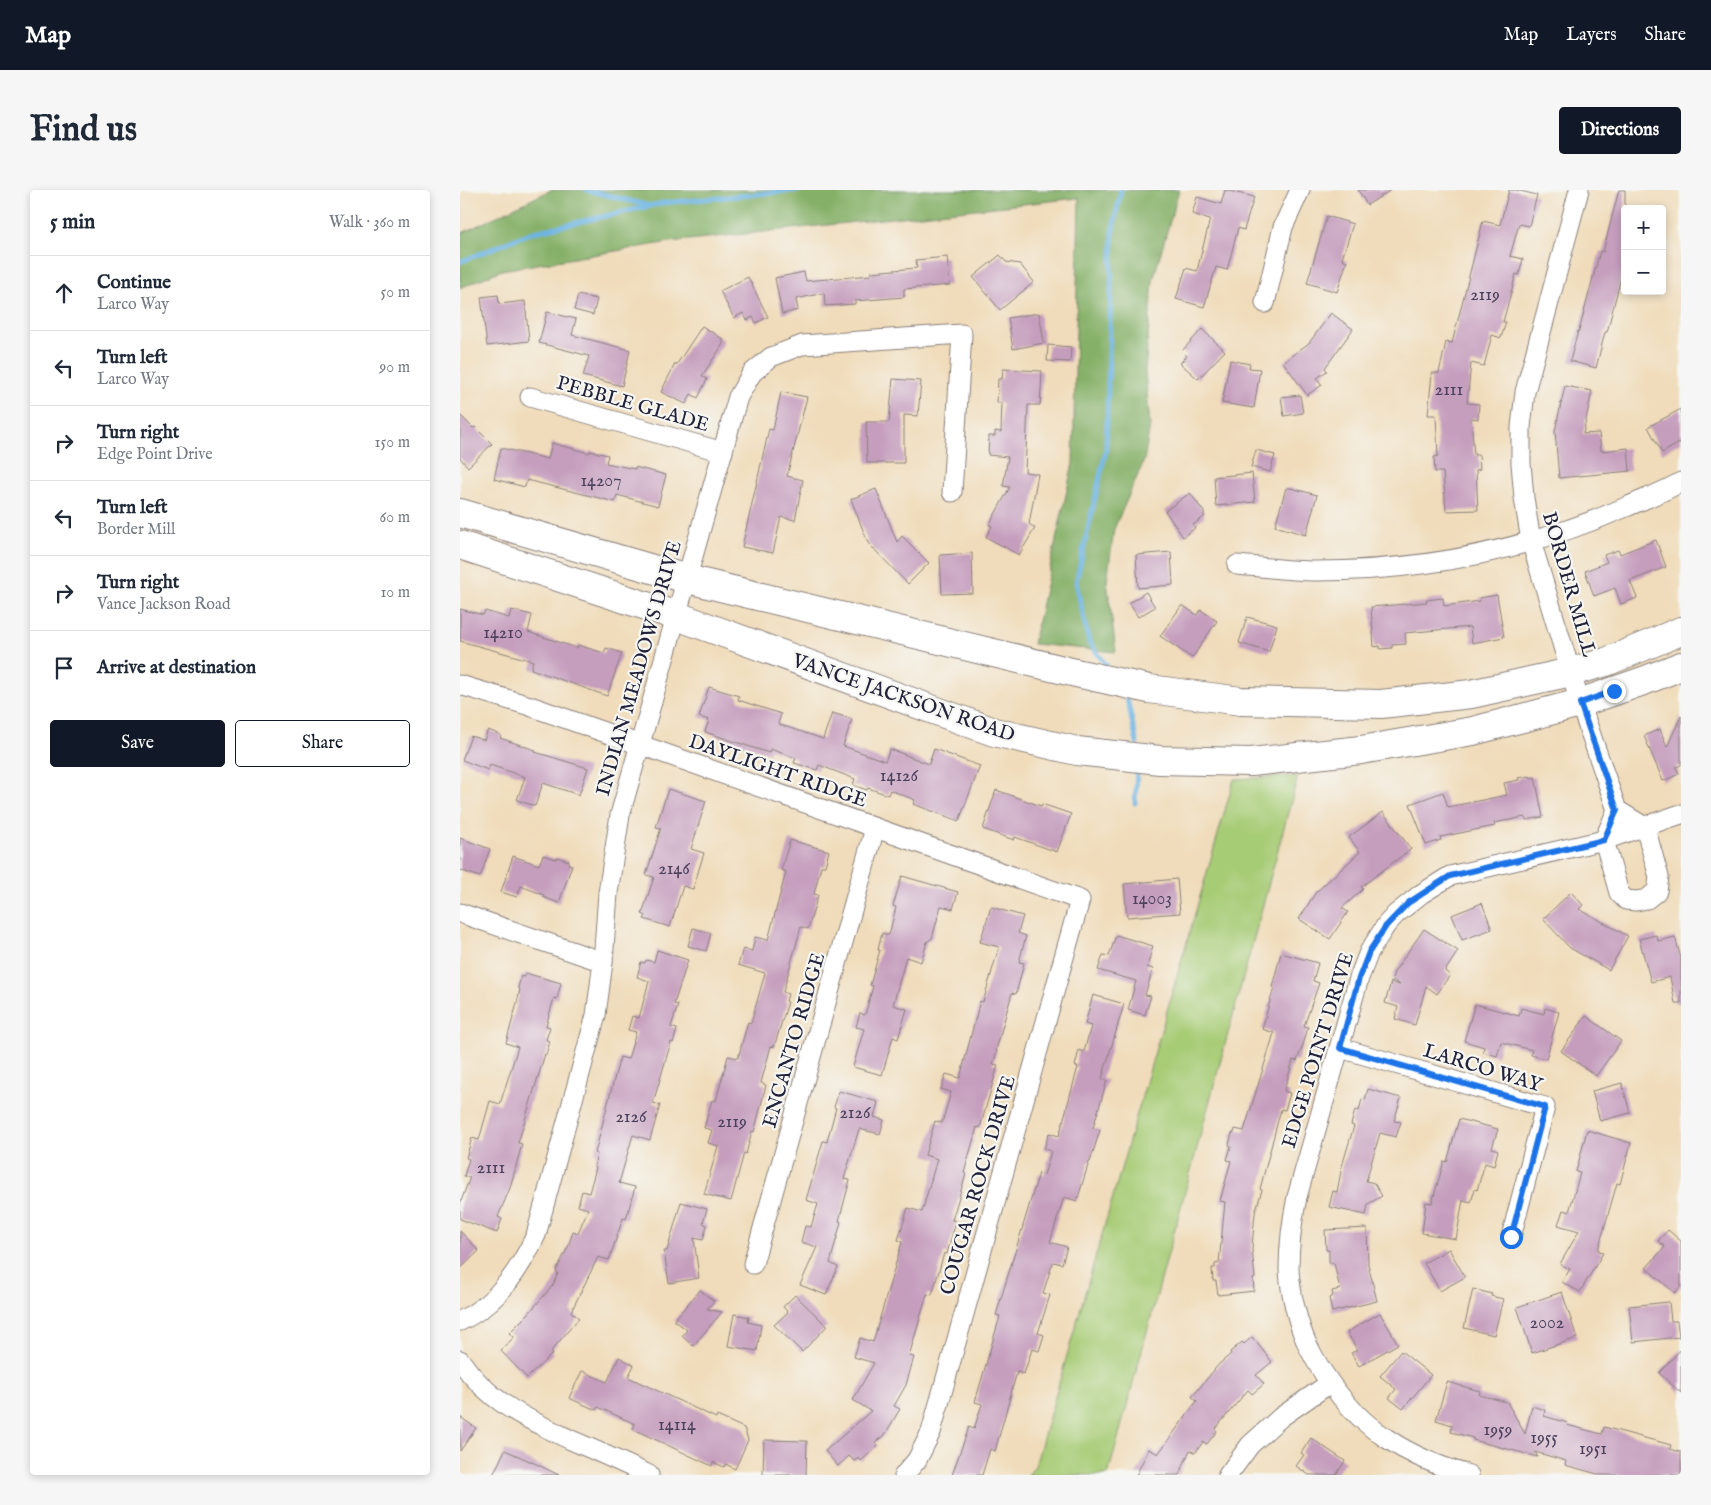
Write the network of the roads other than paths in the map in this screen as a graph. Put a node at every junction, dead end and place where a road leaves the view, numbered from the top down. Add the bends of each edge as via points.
1 (1300, 190) edge
2 (1579, 190) edge
3 (1265, 303) dead end
4 (530, 397) dead end
5 (723, 452) junction
6 (1681, 482) edge
7 (952, 492) dead end
8 (460, 513) edge
9 (1531, 541) junction
10 (460, 545) edge
11 (1236, 565) dead end
12 (687, 579) junction
13 (677, 616) junction
14 (1681, 632) edge
15 (1681, 666) edge
16 (1571, 672) junction
17 (460, 685) edge
18 (1580, 703) junction
19 (640, 745) junction
20 (1617, 810) junction
21 (1681, 814) edge
22 (1644, 827) junction
23 (876, 828) junction
24 (1604, 840) junction
25 (1080, 900) joint
26 (460, 913) edge
27 (603, 962) junction
28 (1340, 1048) junction
29 (1511, 1237) dead end
30 (753, 1264) dead end
31 (460, 1321) edge
32 (460, 1360) edge
33 (1330, 1383) junction
34 (648, 1475) edge
35 (904, 1475) edge
36 (1228, 1475) edge
37 (1469, 1475) edge

1 - 3 street via 1283,227
2 - 9 street, BORDER MILL via 1525,392 1521,462
4 - 5 street, PEBBLE GLADE
5 - 7 street, INDIAN MEADOWS DRIVE via 738,397 752,373 770,357 802,345 962,334
5 - 12 street, INDIAN MEADOWS DRIVE
6 - 9 street via 1595,520
8 - 12 main road
9 - 11 street via 1464,558 1386,568 1315,571
9 - 16 street, BORDER MILL
10 - 13 main road, VANCE JACKSON ROAD
12 - 13 street, INDIAN MEADOWS DRIVE
12 - 16 main road via 1149,689 1241,701 1381,704 1471,694
13 - 18 main road, VANCE JACKSON ROAD via 994,732 1077,751 1160,760 1251,762 1361,750 1473,731
13 - 19 street, INDIAN MEADOWS DRIVE
14 - 16 main road via 1606,662
15 - 18 main road, VANCE JACKSON ROAD
16 - 18 street, BORDER MILL
17 - 19 street, DAYLIGHT RIDGE
18 - 20 street, BORDER MILL
19 - 23 street, DAYLIGHT RIDGE
19 - 27 street, INDIAN MEADOWS DRIVE via 620,815 608,892
20 - 22 street
20 - 24 street
21 - 22 street, EDGE POINT DRIVE
22 - 24 street, EDGE POINT DRIVE
22 - 24 street via 1659,878 1657,892 1647,899 1626,900 1619,893
23 - 25 street, DAYLIGHT RIDGE
23 - 30 street, ENCANTO RIDGE
24 - 28 street, EDGE POINT DRIVE via 1450,876 1408,903 1386,926 1369,952
25 - 35 street, COUGAR ROCK DRIVE via 931,1432 917,1460
26 - 27 street
27 - 31 street, INDIAN MEADOWS DRIVE via 589,1044 536,1235 511,1279 481,1309
28 - 29 street, LARCO WAY via 1545,1107
28 - 33 street, EDGE POINT DRIVE via 1290,1231 1289,1270 1296,1314 1308,1346
32 - 34 street via 476,1381 504,1406
33 - 36 street via 1281,1417 1250,1445
33 - 37 street, EDGE POINT DRIVE via 1357,1415 1384,1438 1416,1456

